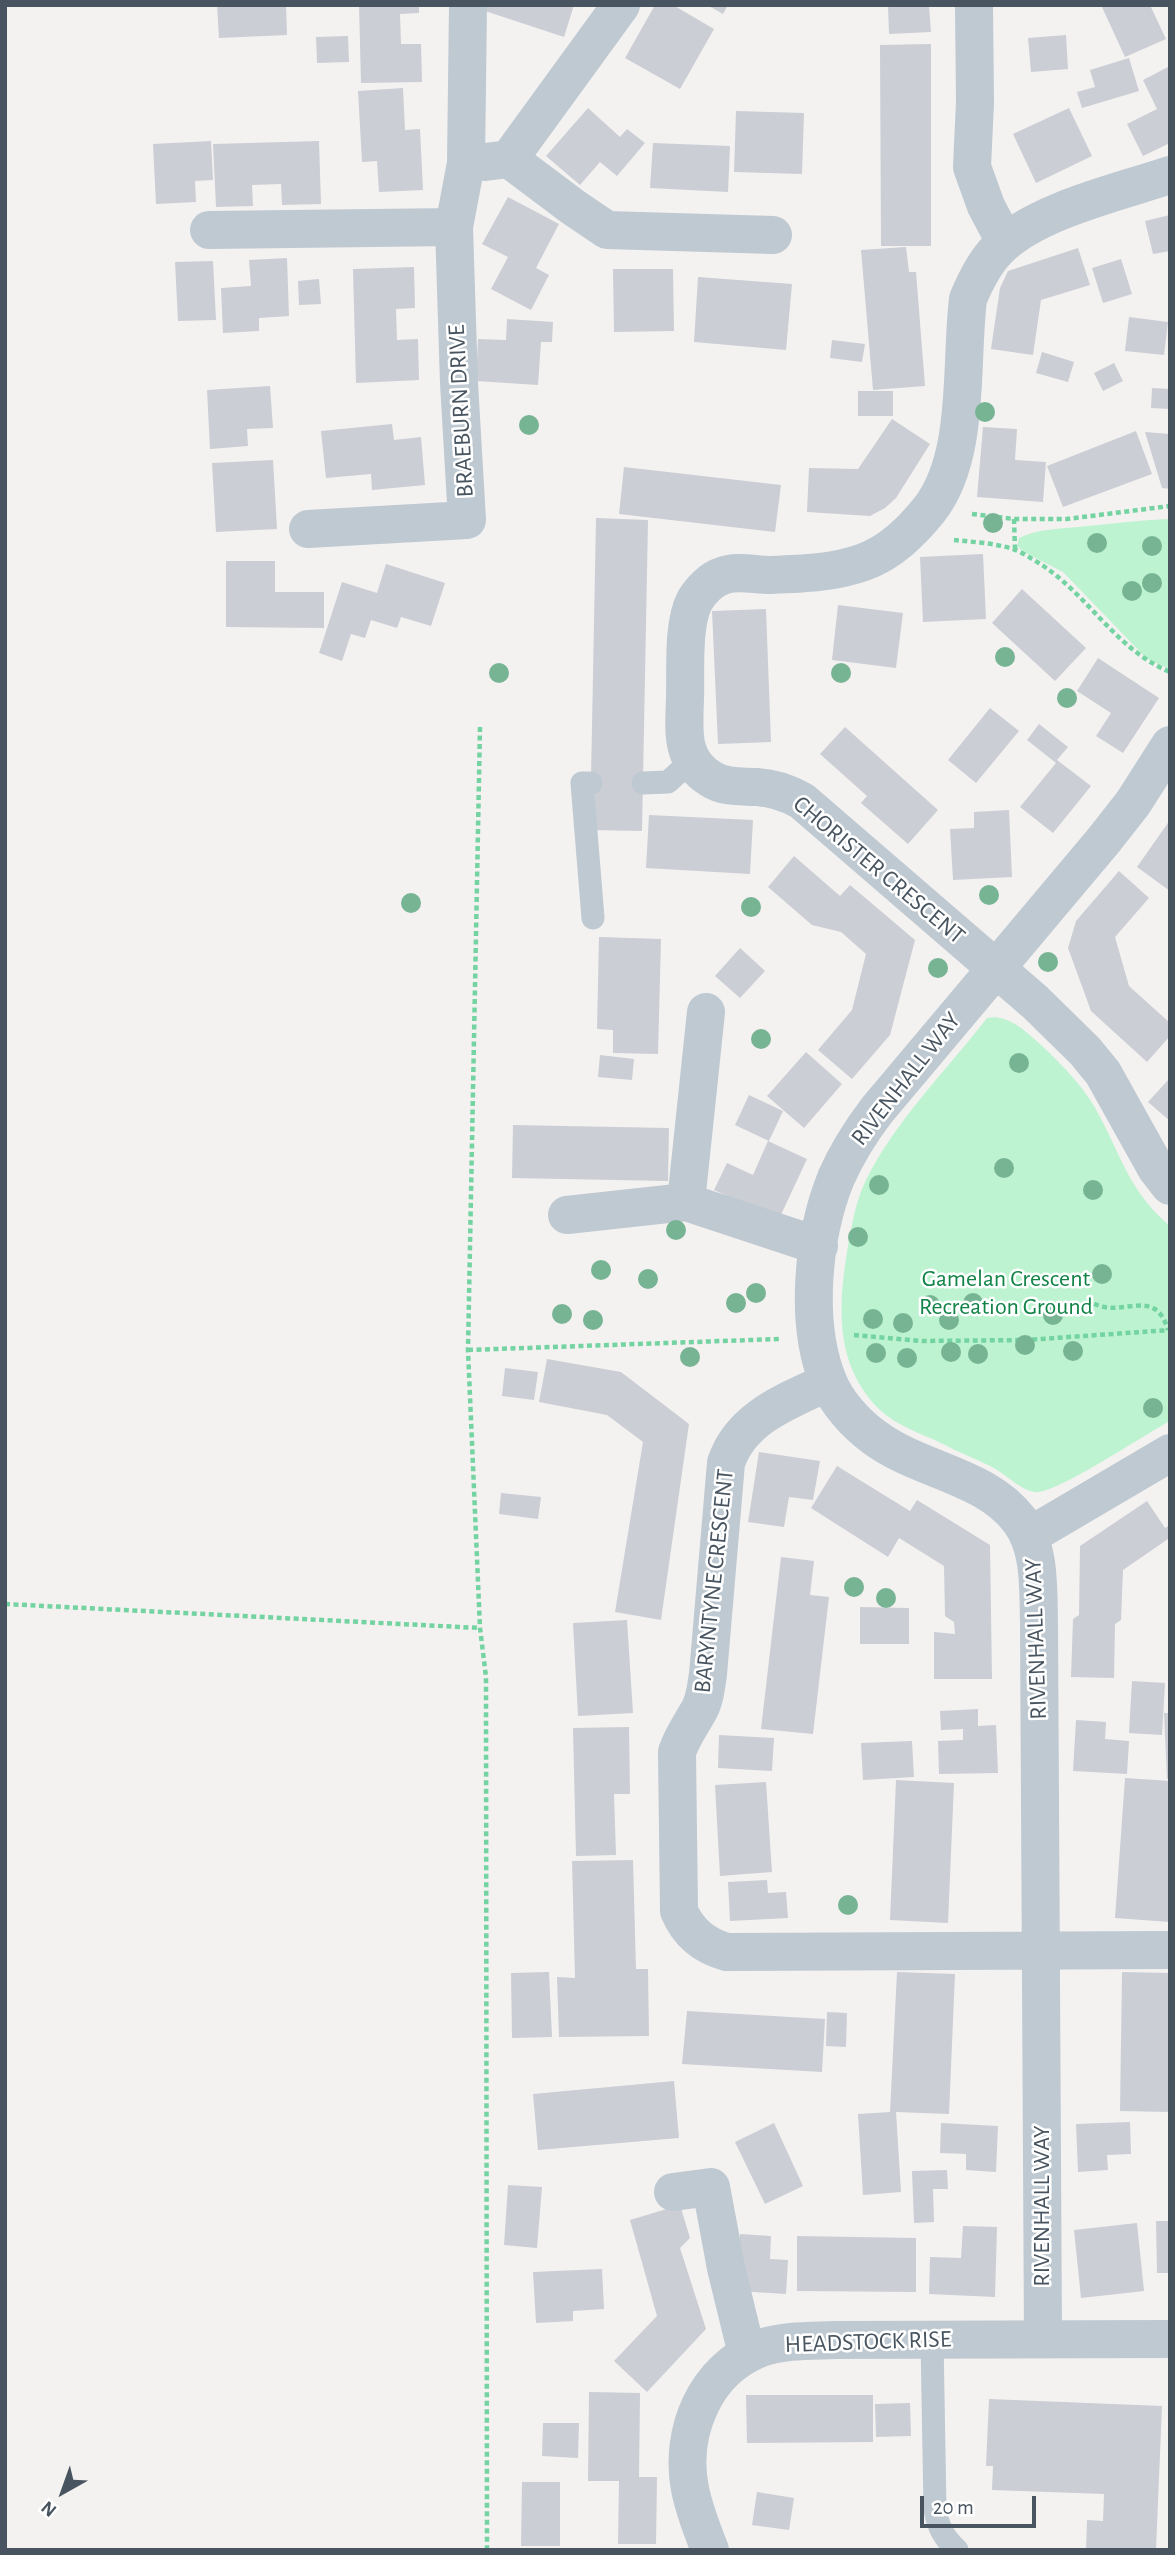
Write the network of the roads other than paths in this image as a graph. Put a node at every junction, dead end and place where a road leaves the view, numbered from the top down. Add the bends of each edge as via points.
1 (468, 5) edge
2 (621, 5) edge
3 (974, 5) edge
4 (509, 159) junction
5 (466, 163) junction
6 (1170, 175) edge
7 (454, 227) junction
8 (209, 230) dead end
9 (773, 235) dead end
10 (1005, 242) junction
11 (308, 529) dead end
12 (1170, 745) edge
13 (691, 761) junction
14 (592, 783) dead end
15 (643, 783) dead end
16 (593, 918) dead end
17 (996, 970) junction
18 (706, 1012) dead end
19 (1170, 1186) edge
20 (686, 1202) junction
21 (567, 1215) dead end
22 (819, 1246) junction
23 (828, 1382) junction
24 (1170, 1453) edge
25 (1029, 1536) junction
26 (1040, 1949) junction
27 (1170, 1950) edge
28 (673, 2192) dead end
29 (1043, 2338) junction
30 (932, 2339) junction
31 (1170, 2339) edge
32 (747, 2354) junction
33 (710, 2550) edge
34 (957, 2550) edge

1 - 5 street, BRAEBURN DRIVE
2 - 4 street
3 - 10 street via 972,167
4 - 5 street
4 - 9 street via 607,230
5 - 7 street, BRAEBURN DRIVE
6 - 10 street via 1059,212
7 - 8 street
7 - 11 street, BRAEBURN DRIVE via 467,520
10 - 13 street via 986,264 968,299 957,442 947,479 917,523 880,555 846,568 769,575 734,573 714,580 696,598 688,629 684,737
12 - 17 street, RIVENHALL WAY via 1133,803
13 - 15 lane via 668,782
13 - 17 street, CHORISTER CRESCENT via 723,786 776,790 802,801
14 - 16 lane via 582,783
17 - 19 street, CHORISTER CRESCENT via 1064,1030 1103,1073
17 - 22 street, RIVENHALL WAY via 853,1143 836,1178
18 - 20 street
20 - 21 street
20 - 22 street
22 - 23 street, RIVENHALL WAY via 814,1309
23 - 25 street, RIVENHALL WAY via 845,1408 874,1437 993,1496
23 - 26 street, BARYNTYNE CRESCENT via 761,1416 732,1444 726,1463 708,1674 701,1705 677,1752 679,1910 692,1933 714,1949 727,1952
24 - 25 street
25 - 26 street, RIVENHALL WAY via 1040,1624
26 - 27 street, BARYNTYNE CRESCENT
26 - 29 street, RIVENHALL WAY
28 - 32 street via 711,2187
29 - 30 street, HEADSTOCK RISE
29 - 31 street, HEADSTOCK RISE
30 - 32 street, HEADSTOCK RISE via 785,2342
30 - 34 lane via 935,2509 941,2530
32 - 33 street, HEADSTOCK RISE via 716,2379 703,2397 689,2438 690,2487

